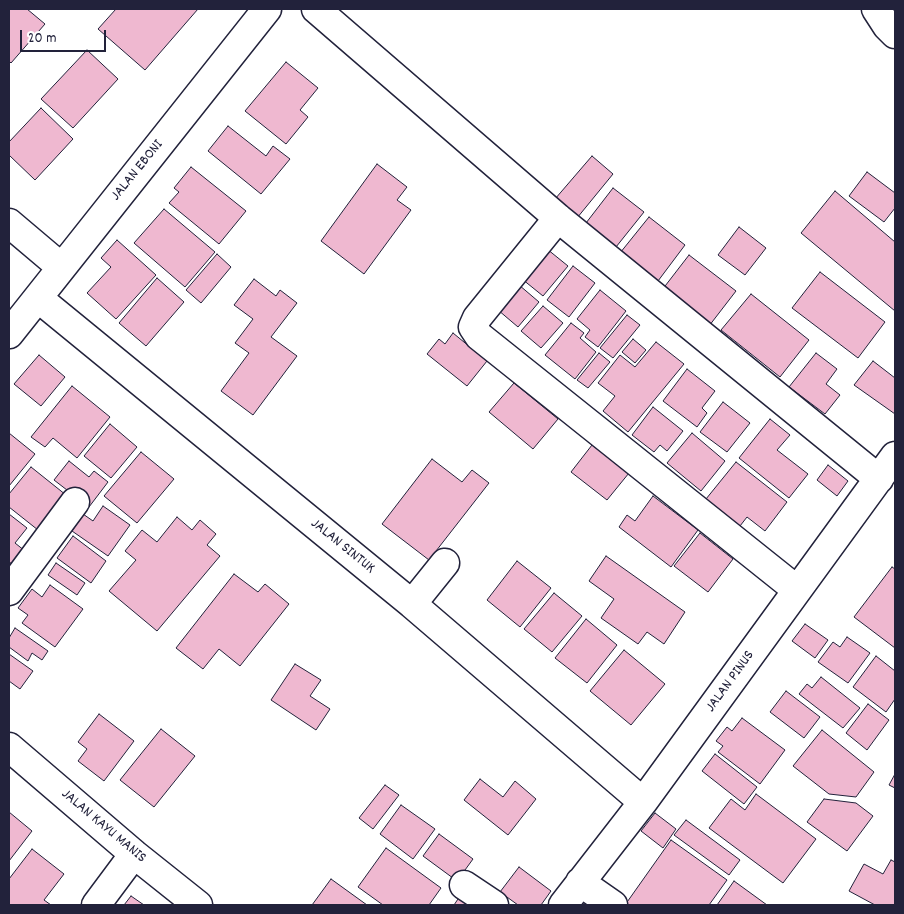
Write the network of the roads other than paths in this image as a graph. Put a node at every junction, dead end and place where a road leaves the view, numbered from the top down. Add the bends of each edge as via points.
1 (267, 9) edge
2 (316, 9) edge
3 (876, 9) edge
4 (895, 34) edge
5 (558, 218) junction
6 (9, 223) edge
7 (61, 268) junction
8 (38, 298) junction
9 (9, 334) edge
10 (895, 456) edge
11 (879, 479) junction
12 (75, 502) dead end
13 (445, 563) dead end
14 (797, 590) junction
15 (9, 591) edge
16 (412, 604) junction
17 (9, 747) edge
18 (643, 802) junction
19 (134, 854) junction
20 (580, 882) junction
21 (464, 885) dead end
22 (96, 905) edge
23 (198, 905) edge
24 (494, 905) edge
25 (563, 905) edge
26 (613, 905) edge

1 - 7 street, JALAN EBONI
2 - 5 street
3 - 4 street
5 - 11 street
5 - 14 street via 477,318 473,326 479,336
6 - 7 street
7 - 8 street, JALAN EBONI
8 - 9 street, JALAN EBONI
8 - 16 street, JALAN SINTUK
10 - 11 street, JALAN PINUS
11 - 14 street, JALAN PINUS
12 - 15 street
13 - 16 street
14 - 18 street, JALAN PINUS
16 - 18 street, JALAN SINTUK
17 - 19 street, JALAN KAYU MANIS
18 - 20 street, JALAN PINUS
19 - 22 street
19 - 23 street, JALAN KAYU MANIS
20 - 25 street, JALAN PINUS
20 - 26 street
21 - 24 street

